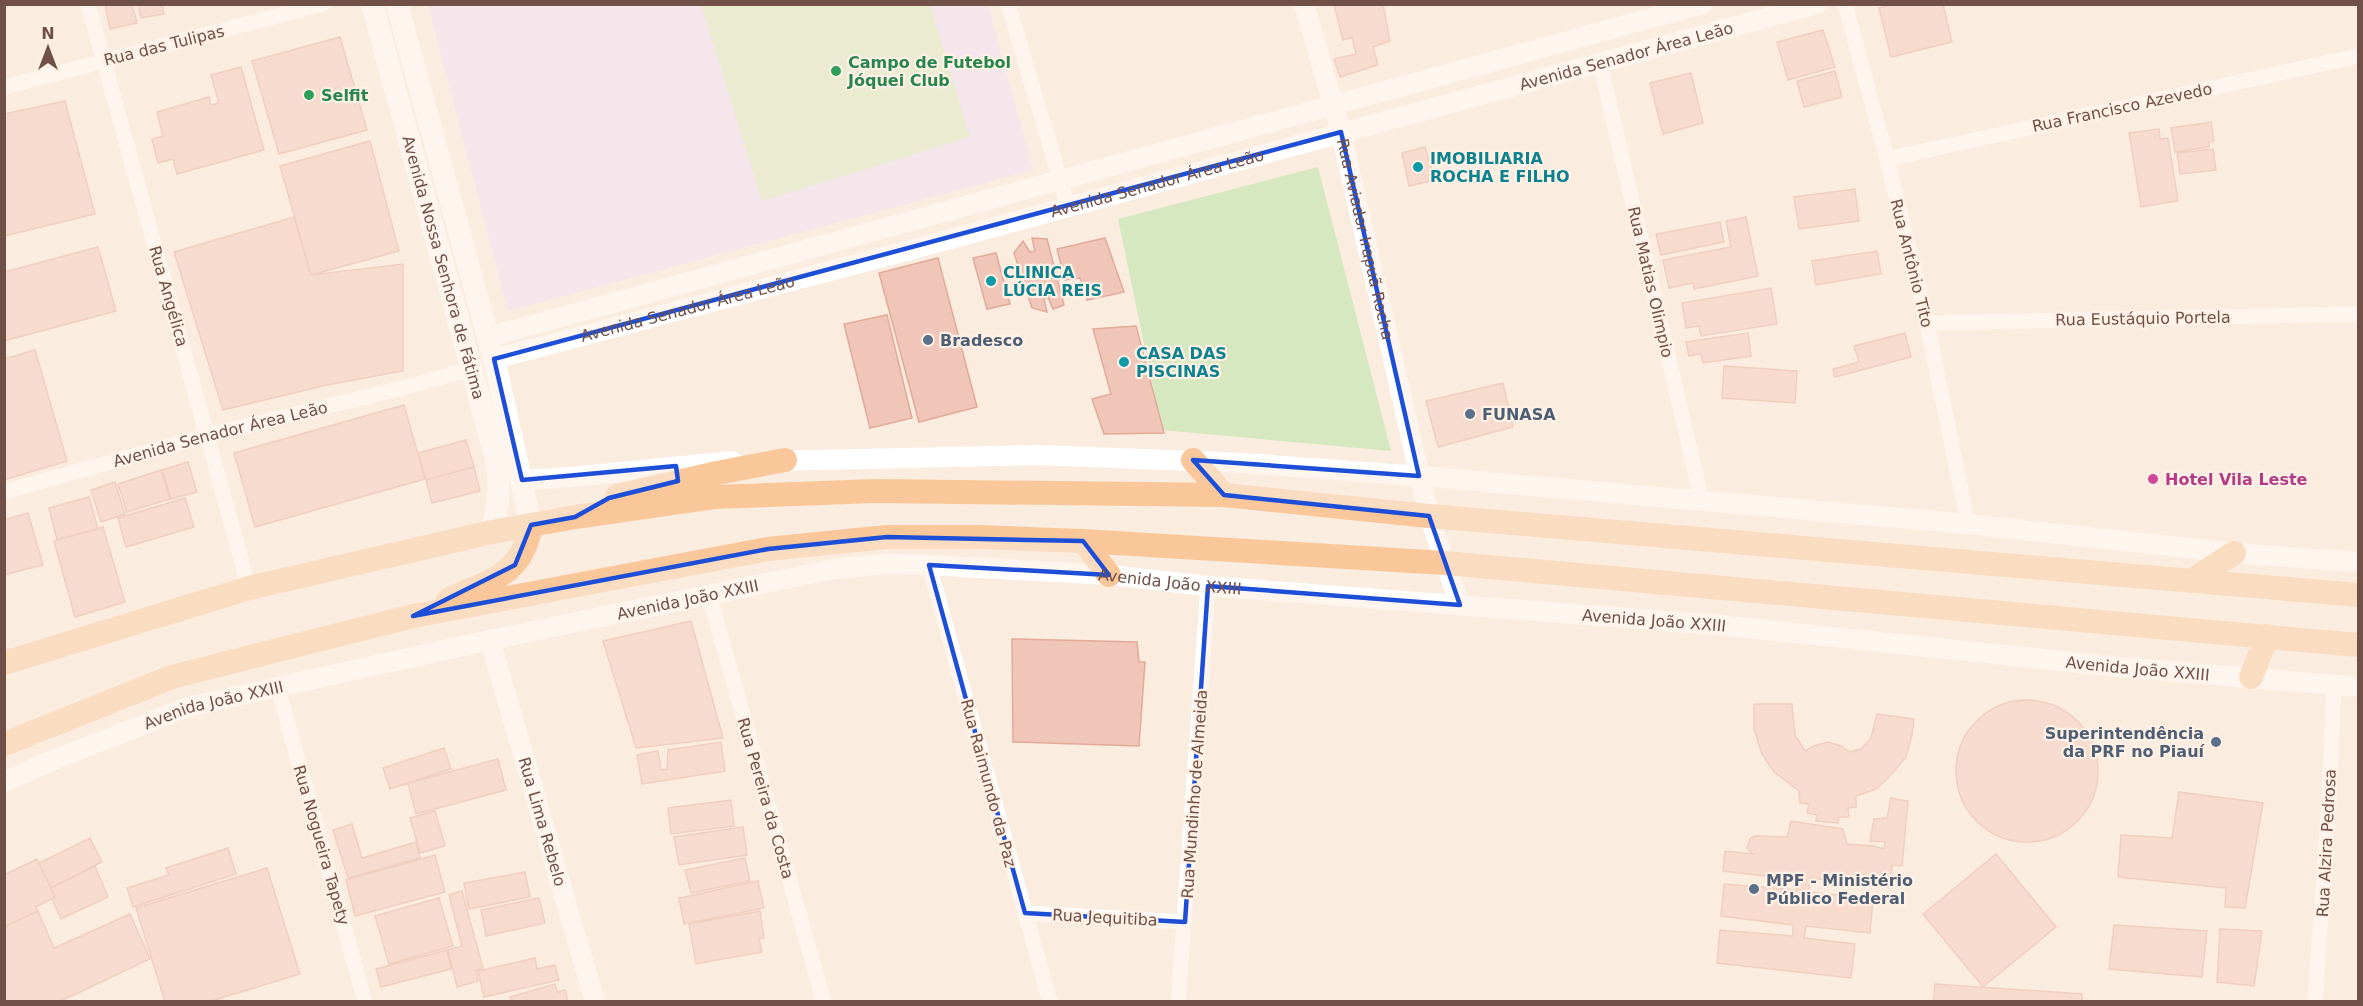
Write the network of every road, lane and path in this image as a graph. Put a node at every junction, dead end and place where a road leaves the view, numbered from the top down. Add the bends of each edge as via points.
1 (88, 4) edge
2 (323, 4) edge
3 (372, 4) edge
4 (397, 4) edge
5 (1008, 4) edge
6 (1304, 4) edge
7 (1702, 4) edge
8 (1817, 4) edge
9 (1845, 4) edge
10 (2358, 56) edge
11 (103, 60) junction
12 (1600, 63) junction
13 (4, 87) edge
14 (1334, 105) junction
15 (1341, 132) junction
16 (1887, 159) junction
17 (1059, 179) junction
18 (1068, 206) junction
19 (897, 224) junction
20 (906, 251) junction
21 (768, 260) junction
22 (775, 285) junction
23 (673, 286) junction
24 (679, 310) junction
25 (2358, 314) edge
26 (1927, 323) junction
27 (488, 337) junction
28 (494, 359) junction
29 (470, 369) junction
30 (208, 435) junction
31 (785, 460) junction
32 (1193, 460) junction
33 (1419, 476) junction
34 (522, 480) junction
35 (4, 492) edge
36 (1224, 495) junction
37 (1702, 502) junction
38 (1429, 516) junction
39 (575, 518) junction
40 (1968, 524) junction
41 (531, 525) junction
42 (492, 532) junction
43 (1083, 542) junction
44 (2234, 553) junction
45 (2358, 562) edge
46 (1445, 563) junction
47 (929, 565) junction
48 (1109, 575) junction
49 (2191, 581) junction
50 (1208, 586) junction
51 (249, 588) junction
52 (708, 595) junction
53 (2358, 596) edge
54 (1460, 605) junction
55 (413, 616) junction
56 (2267, 636) junction
57 (490, 640) junction
58 (2358, 645) edge
59 (4, 663) edge
60 (2251, 677) junction
61 (2334, 685) junction
62 (278, 687) junction
63 (2358, 687) edge
64 (4, 744) edge
65 (4, 782) edge
66 (1025, 913) junction
67 (1185, 922) junction
68 (365, 1002) edge
69 (595, 1002) edge
70 (824, 1002) edge
71 (1050, 1002) edge
72 (1178, 1002) edge
73 (2315, 1002) edge

1 - 11 street, Rua Angélica
2 - 11 street, Rua das Tulipas
3 - 29 main road, Avenida Nossa Senhora de Fátima
4 - 27 main road, Avenida Nossa Senhora de Fátima
5 - 17 street
6 - 14 street, Rua Aviador Irapuã Rocha
7 - 14 street, Avenida Senador Área Leão
8 - 12 street, Avenida Senador Área Leão
9 - 16 street, Rua Antônio Tito
10 - 16 street, Rua Francisco Azevedo
11 - 13 street, Rua das Tulipas
11 - 30 street, Rua Angélica
12 - 15 street, Avenida Senador Área Leão
12 - 37 street, Rua Matias Olimpio
14 - 15 street, Rua Aviador Irapuã Rocha
14 - 17 street, Avenida Senador Área Leão
15 - 18 street, Avenida Senador Área Leão
15 - 33 street, Rua Aviador Irapuã Rocha
16 - 26 street, Rua Antônio Tito
17 - 18 street
17 - 19 street, Avenida Senador Área Leão
18 - 20 street, Avenida Senador Área Leão
19 - 20 street
19 - 21 street, Avenida Senador Área Leão
20 - 22 street, Avenida Senador Área Leão
21 - 22 street
21 - 23 street, Avenida Senador Área Leão
22 - 24 street, Avenida Senador Área Leão
23 - 24 street
23 - 27 street, Avenida Senador Área Leão
24 - 28 street, Avenida Senador Área Leão
25 - 26 street, Rua Eustáquio Portela
26 - 40 street, Rua Antônio Tito
27 - 28 main road, Avenida Nossa Senhora de Fátima
28 - 34 main road, Avenida Nossa Senhora de Fátima
29 - 30 street, Avenida Senador Área Leão
29 - 42 main road, Avenida Nossa Senhora de Fátima via 500,480
30 - 35 street, Avenida Senador Área Leão
30 - 51 street, Rua Angélica
31 - 32 street via 1038,455
31 - 34 street via 726,461
31 - 39 main road via 609,498
32 - 33 street
32 - 36 main road
33 - 37 street
33 - 38 street, Rua Aviador Irapuã Rocha
34 - 41 main road, Avenida Nossa Senhora de Fátima
36 - 38 main road
36 - 39 main road via 863,492 714,497
37 - 40 street
38 - 46 street, Rua Aviador Irapuã Rocha
38 - 49 main road
39 - 41 main road
40 - 44 street
41 - 42 main road
41 - 55 main road via 528,541 515,565 497,578
42 - 51 main road
43 - 46 main road, Avenida João XXIII
43 - 48 main road
43 - 55 main road, Avenida João XXIII via 888,537 780,548
44 - 45 street
44 - 49 main road
46 - 54 street, Rua Aviador Irapuã Rocha
46 - 56 main road, Avenida João XXIII
47 - 48 street, Avenida João XXIII
47 - 52 street, Avenida João XXIII via 834,569
47 - 66 street, Rua Raimundo da Paz
48 - 50 street, Avenida João XXIII
49 - 53 main road
50 - 54 street, Avenida João XXIII
50 - 67 street, Rua Mundinho de Almeida
51 - 59 main road
52 - 57 street, Avenida João XXIII
52 - 70 street, Rua Pereira da Costa
54 - 60 street, Avenida João XXIII via 1719,625
55 - 64 main road, Avenida João XXIII via 172,677
56 - 58 main road, Avenida João XXIII
56 - 60 main road
57 - 62 street, Avenida João XXIII
57 - 69 street, Rua Lima Rebelo
60 - 61 street, Avenida João XXIII
61 - 63 street, Avenida João XXIII
61 - 73 street, Rua Alzira Pedrosa
62 - 65 street, Avenida João XXIII via 188,707
62 - 68 street, Rua Nogueira Tapety
66 - 67 street, Rua Jequitiba
66 - 71 street, Rua Raimundo da Paz
67 - 72 street, Rua Mundinho de Almeida

